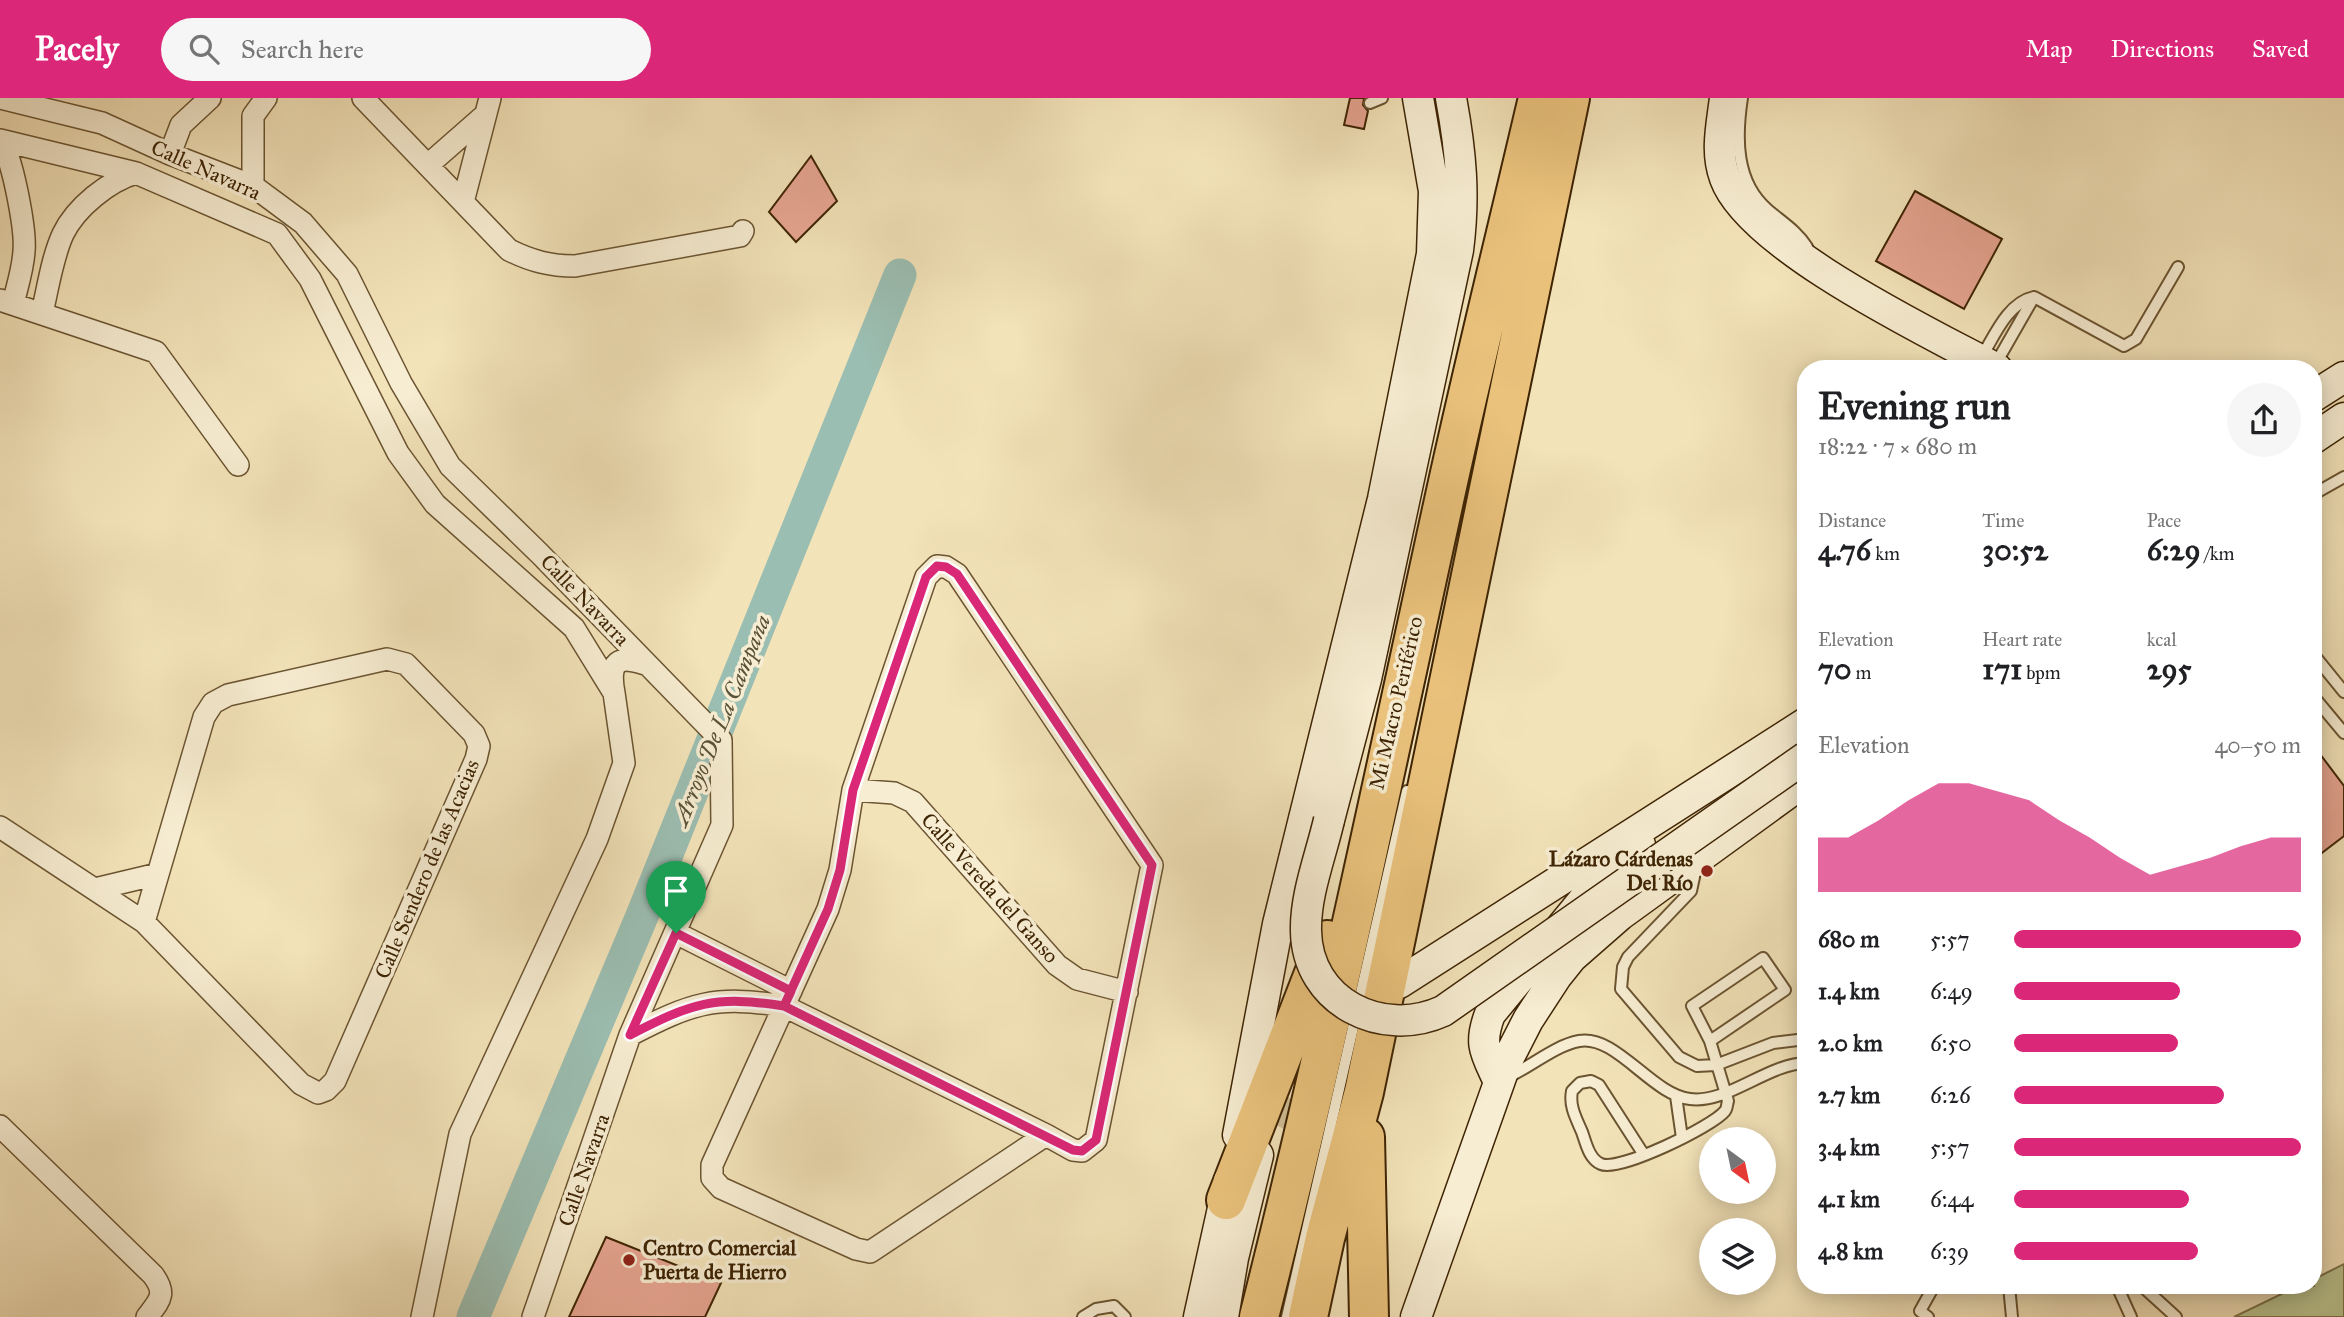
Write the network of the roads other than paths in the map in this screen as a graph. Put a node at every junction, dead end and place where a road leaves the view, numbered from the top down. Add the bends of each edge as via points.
1 (0, 98) edge
2 (210, 98) edge
3 (266, 98) edge
4 (363, 98) edge
5 (1382, 98) edge
6 (1418, 98) edge
7 (1451, 98) edge
8 (1538, 98) edge
9 (1561, 98) edge
10 (1570, 98) edge
11 (1725, 98) edge
12 (1742, 98) edge
13 (1370, 103) dead end
14 (487, 106) edge
15 (0, 140) edge
16 (170, 155) junction
17 (428, 165) junction
18 (136, 173) junction
19 (253, 186) junction
20 (463, 202) junction
21 (743, 231) dead end
22 (2178, 267) dead end
23 (1822, 270) junction
24 (6, 302) edge
25 (42, 313) junction
26 (1979, 360) edge
27 (1994, 360) edge
28 (2344, 377) edge
29 (2322, 391) edge
30 (2344, 418) edge
31 (2322, 433) edge
32 (1484, 455) dead end
33 (238, 465) dead end
34 (2344, 477) edge
35 (2322, 489) edge
36 (2322, 665) edge
37 (650, 666) junction
38 (2344, 692) edge
39 (614, 693) junction
40 (2322, 707) edge
41 (1797, 729) edge
42 (2344, 733) edge
43 (1797, 763) edge
44 (1797, 786) edge
45 (1396, 787) junction
46 (853, 790) junction
47 (1686, 800) junction
48 (0, 827) edge
49 (1698, 857) junction
50 (158, 874) junction
51 (94, 889) junction
52 (144, 922) junction
53 (676, 933) junction
54 (1399, 983) dead end
55 (1127, 992) junction
56 (787, 999) junction
57 (630, 1035) junction
58 (1797, 1040) edge
59 (1710, 1041) junction
60 (1716, 1065) junction
61 (1797, 1065) edge
62 (1499, 1082) junction
63 (1364, 1091) junction
64 (1727, 1091) junction
65 (1675, 1096) junction
66 (0, 1126) edge
67 (1045, 1135) junction
68 (1264, 1135) tunnel mouth
69 (1682, 1138) junction
70 (1644, 1155) junction
71 (1226, 1200) junction
72 (1930, 1294) edge
73 (2011, 1294) edge
74 (2121, 1294) edge
75 (2151, 1294) edge
76 (1269, 1304) edge
77 (147, 1317) edge
78 (422, 1317) edge
79 (533, 1317) edge
80 (1083, 1317) edge
81 (1125, 1317) edge
82 (1199, 1317) edge
83 (1223, 1317) edge
84 (1287, 1317) edge
85 (1308, 1317) edge
86 (1369, 1317) edge
87 (1416, 1317) edge
88 (1927, 1317) edge
89 (2012, 1317) edge
90 (2131, 1317) edge
91 (2176, 1317) edge

1 - 16 street, Calle Navarra via 102,123
2 - 16 street via 181,125
3 - 19 street via 253,116
4 - 17 street
5 - 13 lane
6 - 71 main road via 1434,191 1428,278 1382,499 1278,924
7 - 43 main road, bridge via 1462,170 1458,250 1366,679 1306,918 1310,958 1329,990 1370,1018 1407,1022 1443,1012
8 - 45 highway via 1446,492
9 - 32 lane
10 - 63 highway
11 - 23 main road via 1720,158 1737,201 1754,221
12 - 23 lane via 1738,149 1749,185 1766,208 1801,239
14 - 17 street
14 - 20 street
15 - 18 street, Calle Navarra
15 - 24 street via 8,153 24,231 22,265
16 - 19 street, Calle Navarra
17 - 20 street
18 - 25 street via 109,186 63,234
18 - 39 street, Calle Navarra via 276,234 310,279 398,453 435,504 574,628
19 - 37 street, Calle Navarra via 303,223 347,274 401,383 450,466
20 - 21 street via 509,250 556,266 740,236
22 - 27 lane via 2136,339 2124,346 2034,297
23 - 26 main road
24 - 25 street
25 - 33 street via 156,352
28 - 29 main road
30 - 31 main road
34 - 35 lane
36 - 38 lane
37 - 39 street via 622,659 610,674
37 - 53 street, Calle Navarra via 715,734 722,825
39 - 78 street, Calle Navarra via 624,763 597,839 460,1134
40 - 42 lane
41 - 47 main road
44 - 49 main road
45 - 71 highway
45 - 76 highway via 1292,1188
45 - 84 lane, Mi Macro Periférico
46 - 55 street, Calle Vereda del Ganso via 894,793 913,802 1057,965 1077,979
46 - 55 street via 926,577 937,566 946,567 957,574 1152,865
46 - 56 street via 840,870 828,909
47 - 54 main road
47 - 62 main road via 1586,897 1490,1014 1482,1035
48 - 51 street, Calle Sendero de las Acacias
49 - 60 lane via 1691,891 1628,957 1620,979 1621,989 1679,1057 1697,1066
49 - 62 main road via 1572,957 1528,1020
50 - 51 street
50 - 52 street, Calle Sendero de las Acacias
50 - 52 street, Calle Sendero de las Acacias via 204,717 213,703 228,695 387,659 406,664 474,734 479,746 476,759 335,1081 326,1090 318,1093 301,1084
51 - 52 street, Calle Sendero de las Acacias
53 - 56 street
53 - 57 street, Calle Navarra
55 - 67 street via 1096,1140 1082,1151
56 - 57 street via 709,1001
56 - 67 street
56 - 67 street via 712,1165 712,1178 721,1188 870,1252
57 - 79 street, Calle Navarra
58 - 60 lane via 1773,1042
59 - 59 lane via 1692,1006 1763,958 1785,990
59 - 60 lane
60 - 64 lane
61 - 64 lane
62 - 65 lane via 1560,1048 1580,1041 1598,1042
62 - 87 main road
63 - 85 highway
63 - 86 highway
64 - 65 lane via 1691,1100
64 - 69 lane via 1726,1110
65 - 69 lane
66 - 77 street via 153,1275 161,1286 160,1300
68 - 83 main road
69 - 70 lane
70 - 70 lane via 1599,1085 1580,1083 1572,1091 1571,1107 1592,1157 1610,1167
71 - 82 main road
72 - 88 lane via 1920,1311
73 - 89 lane
74 - 90 lane
75 - 91 lane
80 - 81 lane via 1114,1306

